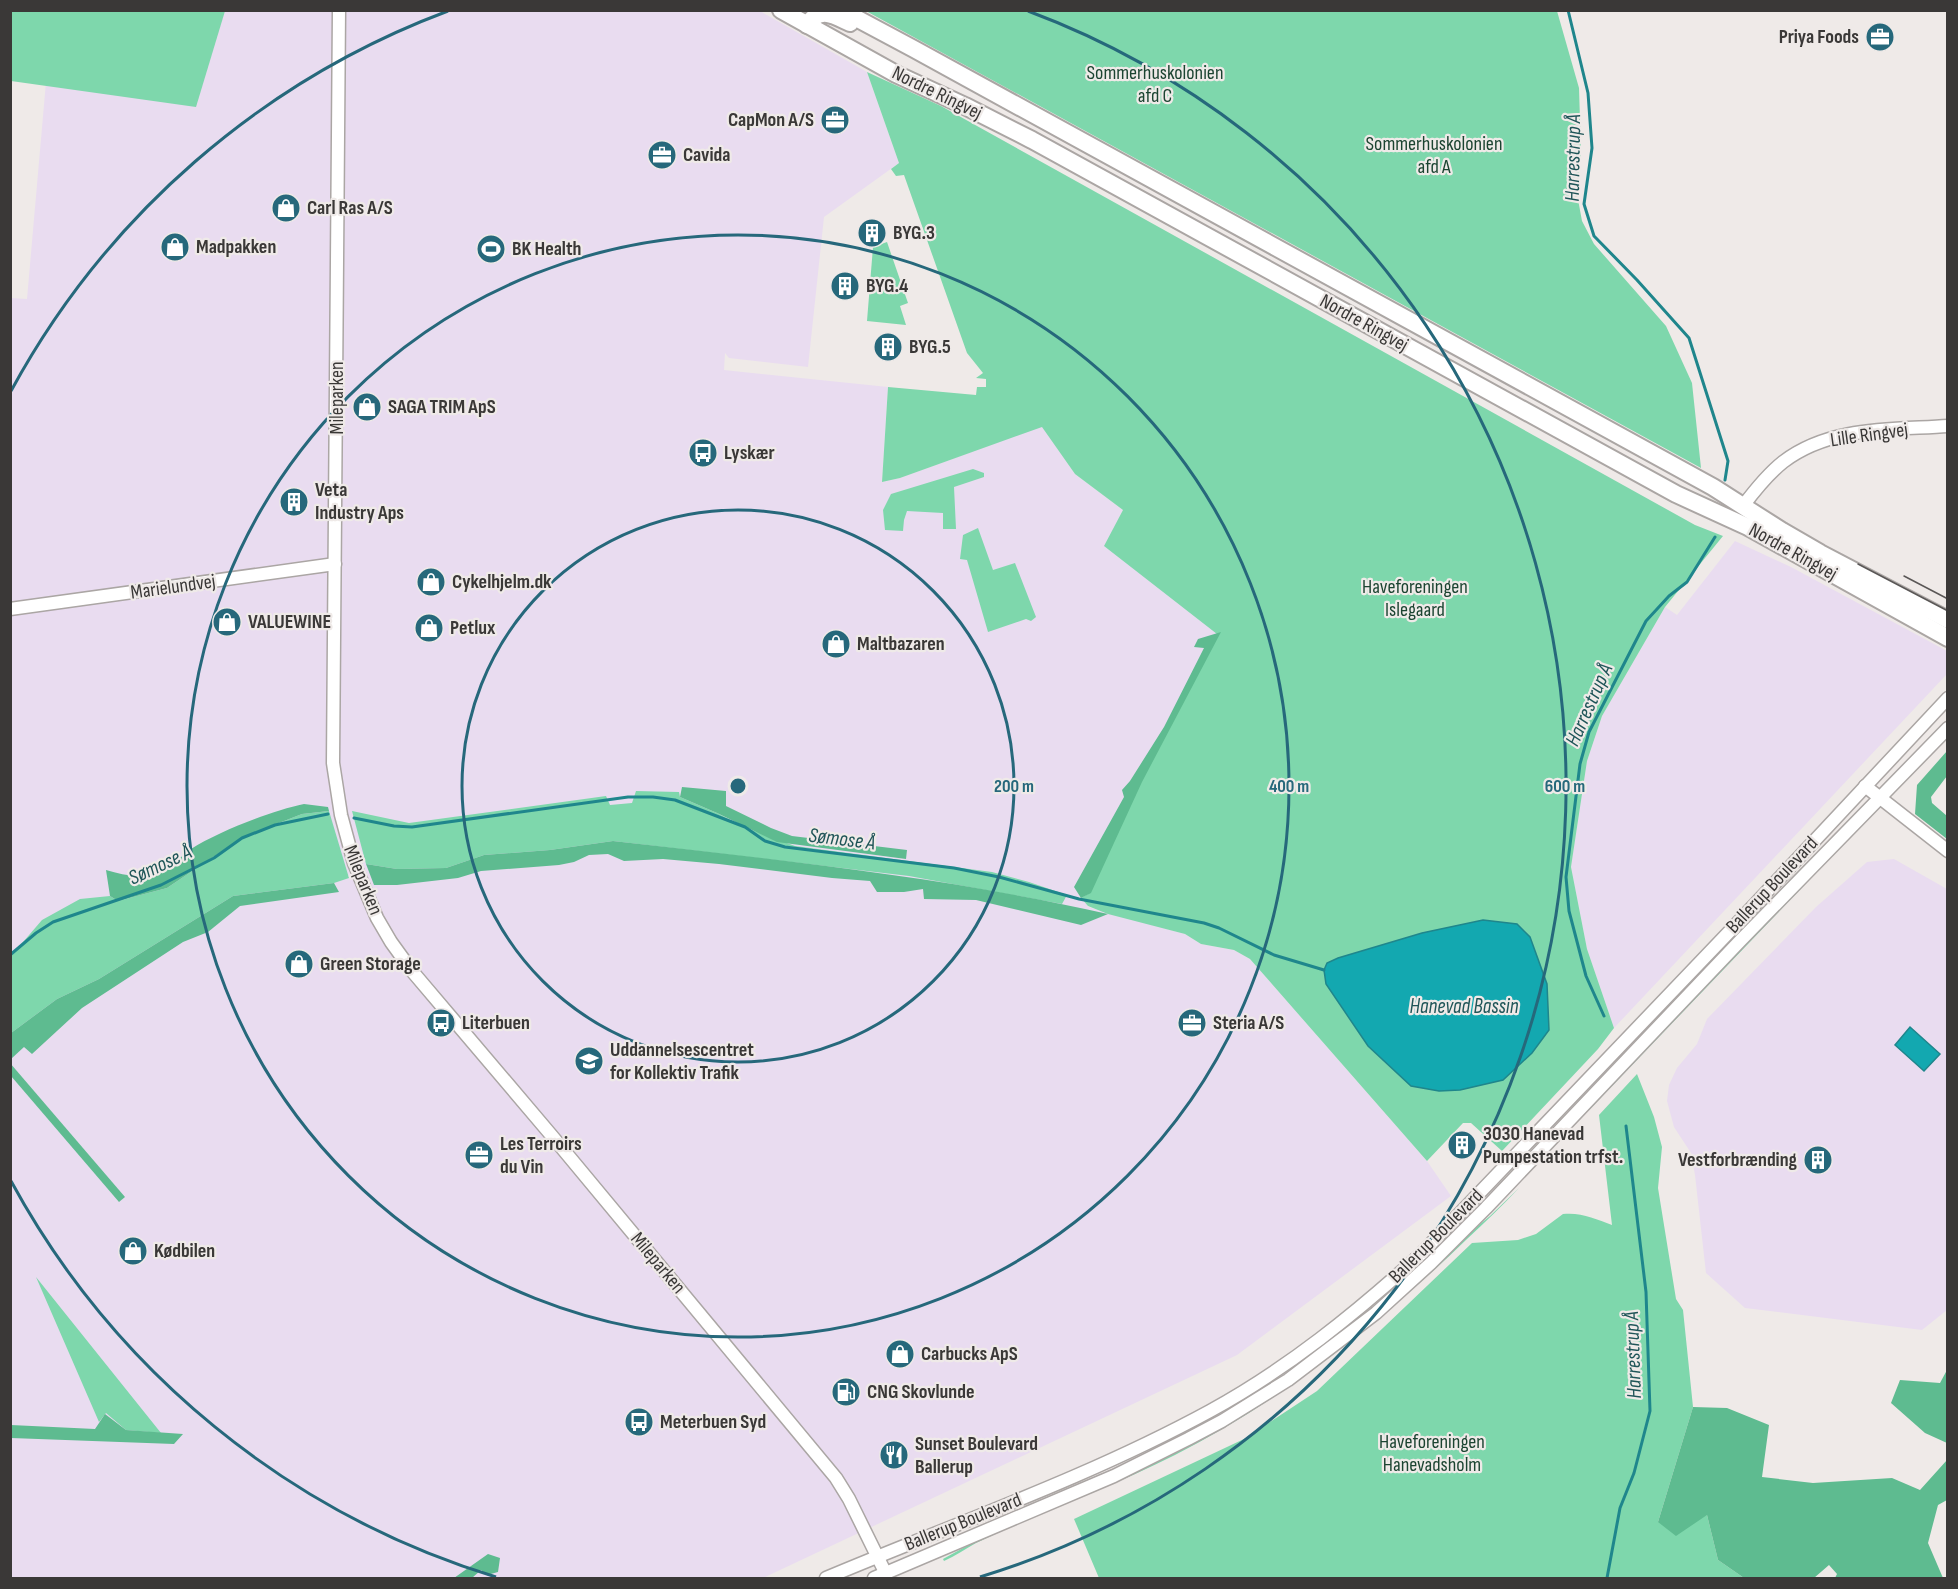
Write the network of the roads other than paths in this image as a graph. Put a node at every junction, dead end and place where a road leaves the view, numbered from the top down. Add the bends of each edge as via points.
1 (339, 10) edge
2 (781, 10) edge
3 (831, 12) edge
4 (814, 29) junction
5 (1947, 426) edge
6 (1743, 506) junction
7 (335, 564) junction
8 (10, 609) edge
9 (1947, 620) edge
10 (1947, 638) edge
11 (1947, 698) edge
12 (1947, 728) edge
13 (1864, 786) junction
14 (1879, 798) junction
15 (1947, 851) edge
16 (878, 1556) junction
17 (880, 1576) edge
18 (826, 1578) edge

1 - 7 street, Mileparken
2 - 4 main road, Nordre Ringvej
3 - 4 main road via 816,15
3 - 6 main road, Nordre Ringvej via 868,24
4 - 10 main road, Nordre Ringvej via 1032,140 1676,494 1748,527
5 - 6 street, Lille Ringvej via 1865,432 1822,441 1784,461
6 - 9 main road, Nordre Ringvej via 1820,553
7 - 8 street, Marielundvej
7 - 16 street, Mileparken via 335,779 349,848 377,918 412,971 815,1451 849,1499
11 - 13 street, Ballerup Boulevard
12 - 14 street, Ballerup Boulevard
13 - 14 street
13 - 16 street, Ballerup Boulevard via 1421,1254 1366,1303 1279,1368 1181,1426 1098,1467
14 - 15 street
14 - 17 street, Ballerup Boulevard via 1471,1224 1408,1285 1343,1339 1288,1380 1188,1440 1114,1476
16 - 17 street, Mileparken
16 - 18 street, Ballerup Boulevard

